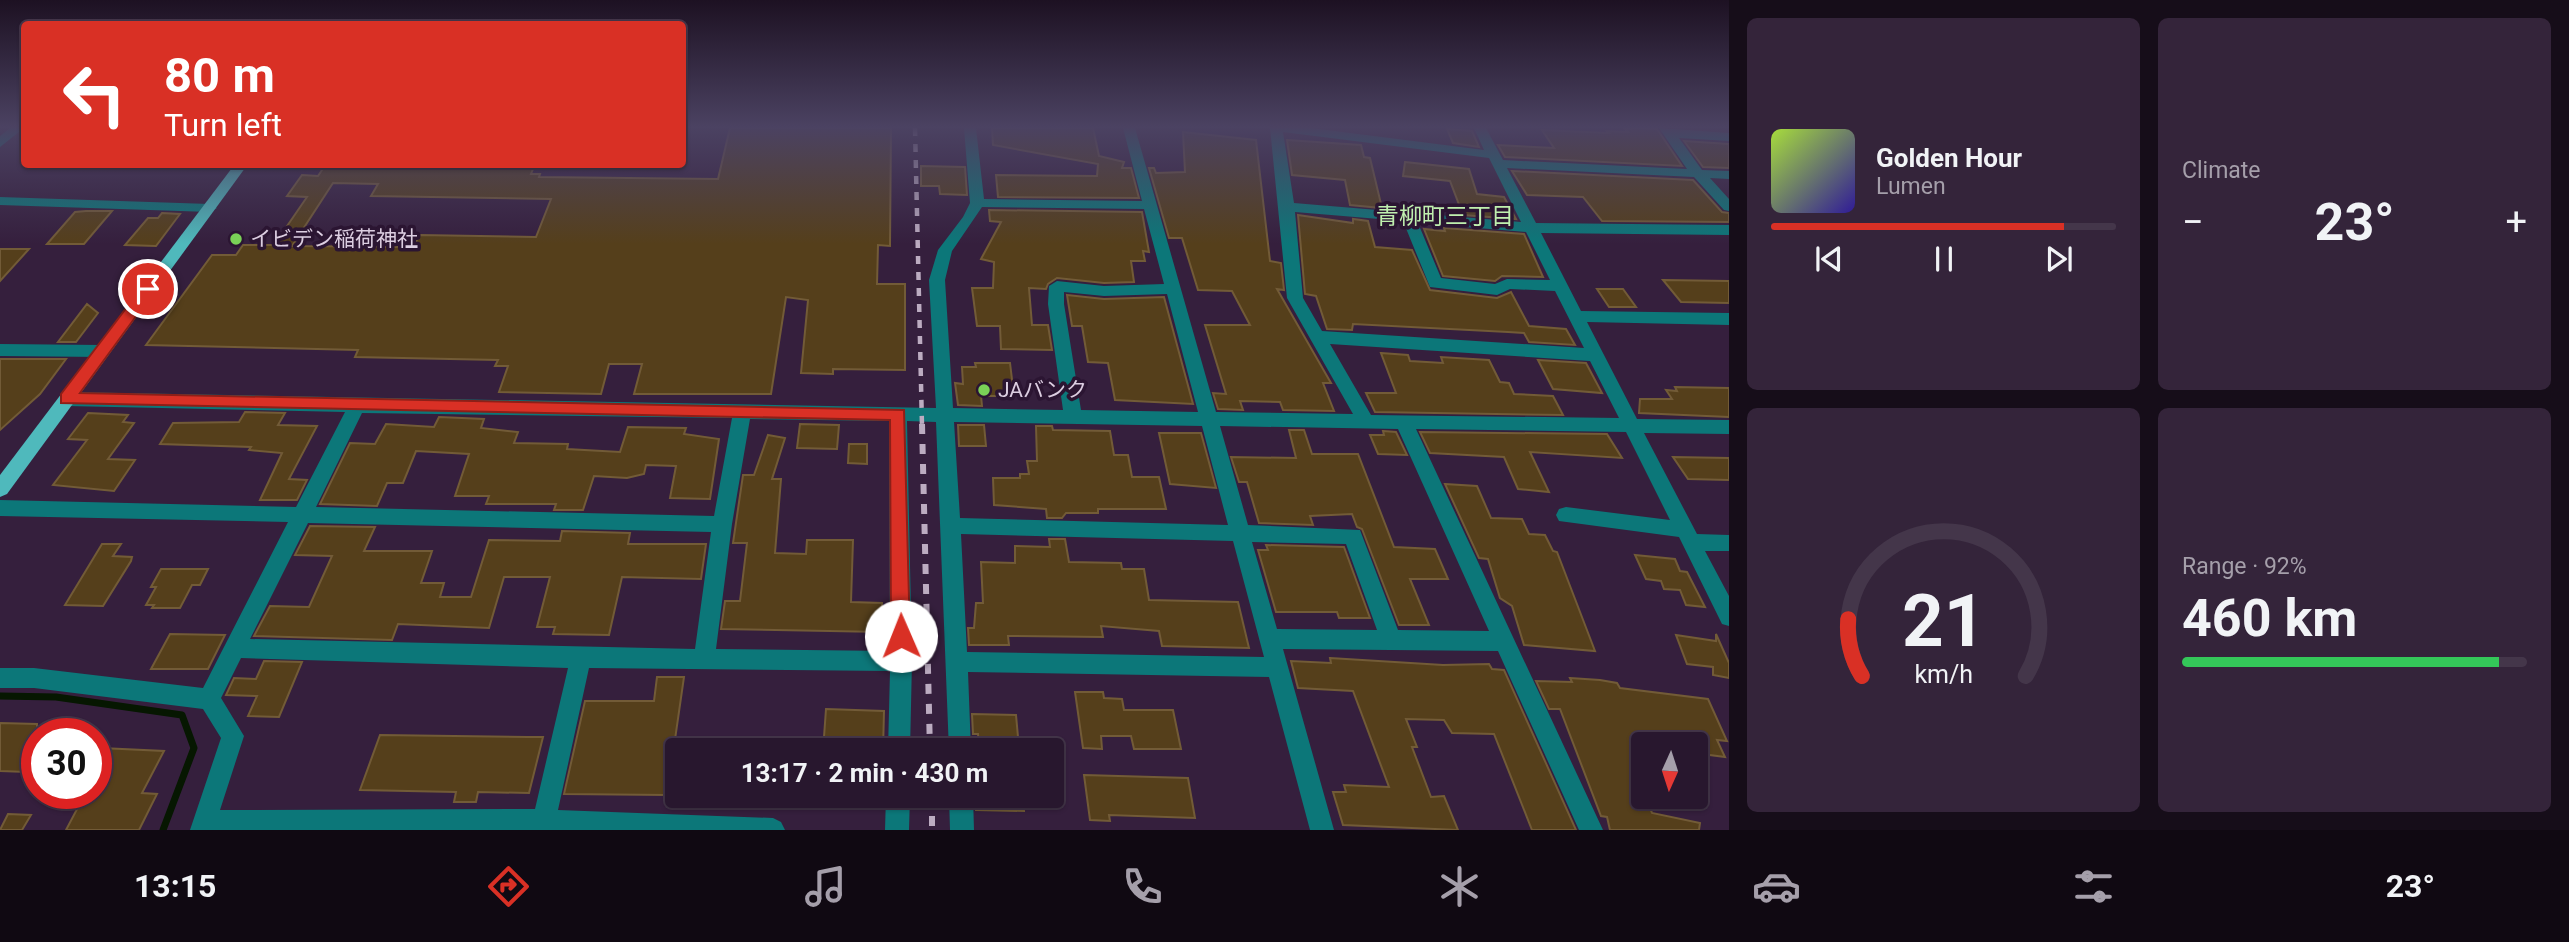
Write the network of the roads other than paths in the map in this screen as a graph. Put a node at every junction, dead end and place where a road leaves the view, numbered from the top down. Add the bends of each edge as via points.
1 (974, 167) edge
2 (1139, 167) edge
3 (1281, 167) edge
4 (1500, 167) edge
5 (1594, 167) edge
6 (1693, 167) edge
7 (239, 168) edge
8 (1698, 174) junction
9 (1729, 175) edge
10 (0, 201) edge
11 (977, 203) junction
12 (1149, 205) junction
13 (1287, 207) junction
14 (210, 208) junction
15 (1729, 208) edge
16 (1408, 217) junction
17 (1532, 228) junction
18 (1729, 230) edge
19 (1562, 286) junction
20 (1172, 289) junction
21 (1577, 316) junction
22 (1729, 319) edge
23 (1318, 337) junction
24 (0, 350) edge
25 (102, 351) junction
26 (1596, 355) junction
27 (67, 398) junction
28 (357, 406) junction
29 (742, 412) junction
30 (898, 414) junction
31 (946, 415) junction
32 (1073, 417) junction
33 (1209, 420) junction
34 (1367, 423) junction
35 (1404, 423) junction
36 (1632, 426) junction
37 (1729, 427) edge
38 (0, 489) edge
39 (0, 508) edge
40 (301, 514) junction
41 (1566, 515) dead end
42 (722, 524) junction
43 (951, 526) junction
44 (1241, 532) junction
45 (1687, 536) junction
46 (1729, 543) edge
47 (1729, 617) edge
48 (1270, 639) junction
49 (1391, 639) junction
50 (1503, 641) junction
51 (236, 648) junction
52 (581, 658) junction
53 (704, 659) junction
54 (901, 661) junction
55 (957, 662) junction
56 (1277, 667) junction
57 (0, 678) edge
58 (209, 699) junction
59 (899, 738) edge
60 (960, 738) edge
61 (898, 808) edge
62 (961, 808) edge
63 (204, 826) edge
64 (543, 826) edge
65 (773, 830) edge
66 (897, 830) edge
67 (962, 830) edge
68 (1322, 830) edge
69 (1591, 830) edge

1 - 11 street
2 - 12 street
3 - 13 street
4 - 17 street
5 - 8 street
6 - 8 street
7 - 14 main road
8 - 9 street
8 - 15 street
10 - 14 street
11 - 12 street
11 - 31 street via 945,250 937,280
12 - 20 street
13 - 16 street
13 - 23 street via 1295,298
14 - 25 main road
16 - 17 street
16 - 19 street via 1435,283 1497,290 1507,284
17 - 18 street
17 - 19 street
19 - 21 street
20 - 32 street via 1104,291 1057,286
20 - 33 street
21 - 22 street
21 - 26 street
23 - 26 street
23 - 34 street
24 - 25 street
25 - 27 main road
26 - 36 street
27 - 28 street
27 - 38 main road
28 - 29 street
28 - 40 street
29 - 30 street
29 - 42 street
30 - 31 street
30 - 54 street
31 - 32 street
31 - 43 street
32 - 33 street
33 - 34 street
33 - 44 street
34 - 35 street
35 - 36 street
35 - 50 street
36 - 37 street
36 - 45 street
39 - 40 street
40 - 42 street
40 - 51 street
41 - 45 street
42 - 53 street
43 - 44 street
43 - 55 street
44 - 48 street
44 - 49 street via 1353,536
45 - 46 street
45 - 47 street
48 - 49 street
48 - 56 street
49 - 50 street
50 - 69 street
51 - 52 street
51 - 58 street
52 - 53 street
52 - 64 street
53 - 54 street
54 - 59 street
55 - 56 street
55 - 60 street
56 - 68 street
57 - 58 street
58 - 63 street via 233,736
61 - 66 street
62 - 67 street
63 - 64 street
64 - 65 street

